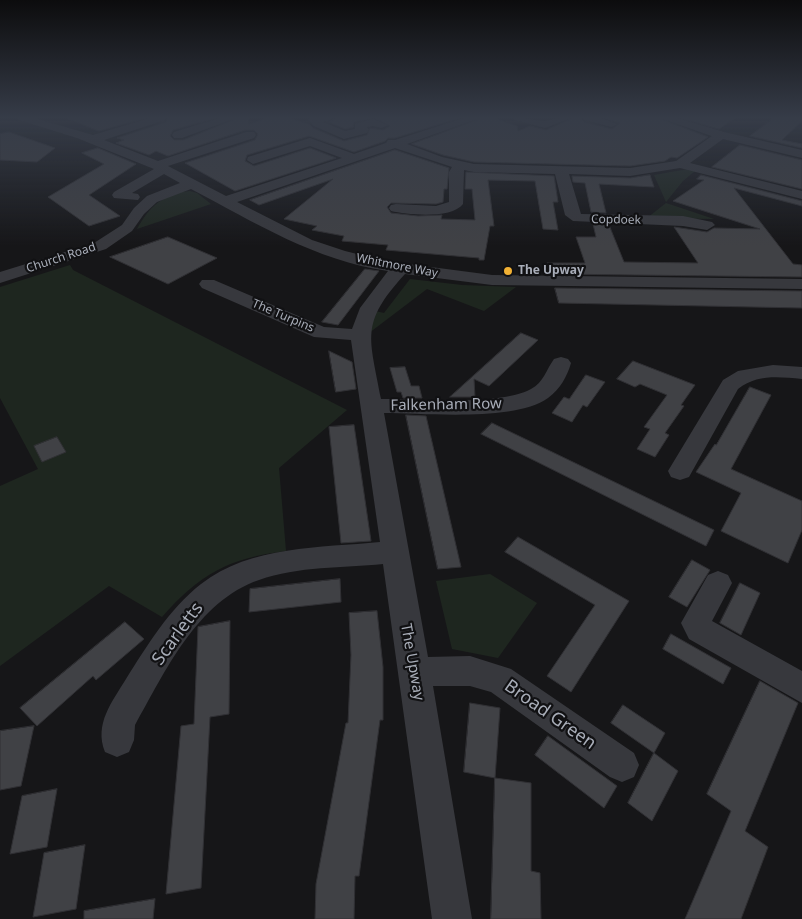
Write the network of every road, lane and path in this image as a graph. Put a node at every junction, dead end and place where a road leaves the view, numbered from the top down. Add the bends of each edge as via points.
1 (147, 161) edge
2 (179, 161) edge
3 (340, 161) edge
4 (444, 161) edge
5 (686, 161) edge
6 (680, 164) junction
7 (459, 166) junction
8 (162, 167) junction
9 (561, 171) junction
10 (191, 184) junction
11 (152, 189) dead end
12 (802, 195) edge
13 (225, 200) junction
14 (396, 208) dead end
15 (707, 225) dead end
16 (400, 269) junction
17 (0, 278) edge
18 (208, 284) dead end
19 (802, 284) edge
20 (360, 336) junction
21 (561, 364) dead end
22 (802, 373) edge
23 (372, 406) junction
24 (680, 471) dead end
25 (394, 552) junction
26 (718, 583) dead end
27 (414, 672) junction
28 (802, 688) edge
29 (117, 740) dead end
30 (622, 765) dead end
31 (452, 919) edge

1 - 8 street, Whitmore Way
2 - 8 street
3 - 13 street
4 - 7 street
5 - 6 street
6 - 9 street via 630,172
6 - 12 street
7 - 9 street
7 - 14 street via 454,206 441,209
8 - 10 street, Whitmore Way
8 - 11 street via 135,190
9 - 15 street, Copdoek via 574,219 683,221
10 - 13 street, Whitmore Way
10 - 17 street, Church Road via 152,199 127,228 100,246
13 - 16 street, Whitmore Way via 306,243 350,258
16 - 19 street, Whitmore Way via 501,280
16 - 20 street, The Upway via 367,312
18 - 20 street, The Turpins via 322,333
20 - 23 street, The Upway
21 - 23 street, Falkenham Row via 557,376 540,393 514,404
22 - 24 street via 757,372 739,376 730,385
23 - 25 street, The Upway
25 - 27 street, The Upway
25 - 29 street, Scarletts via 280,564 229,579 187,616 118,721
26 - 28 street via 696,623 700,630
27 - 30 street, Broad Green via 470,672 500,680
27 - 31 street, The Upway

